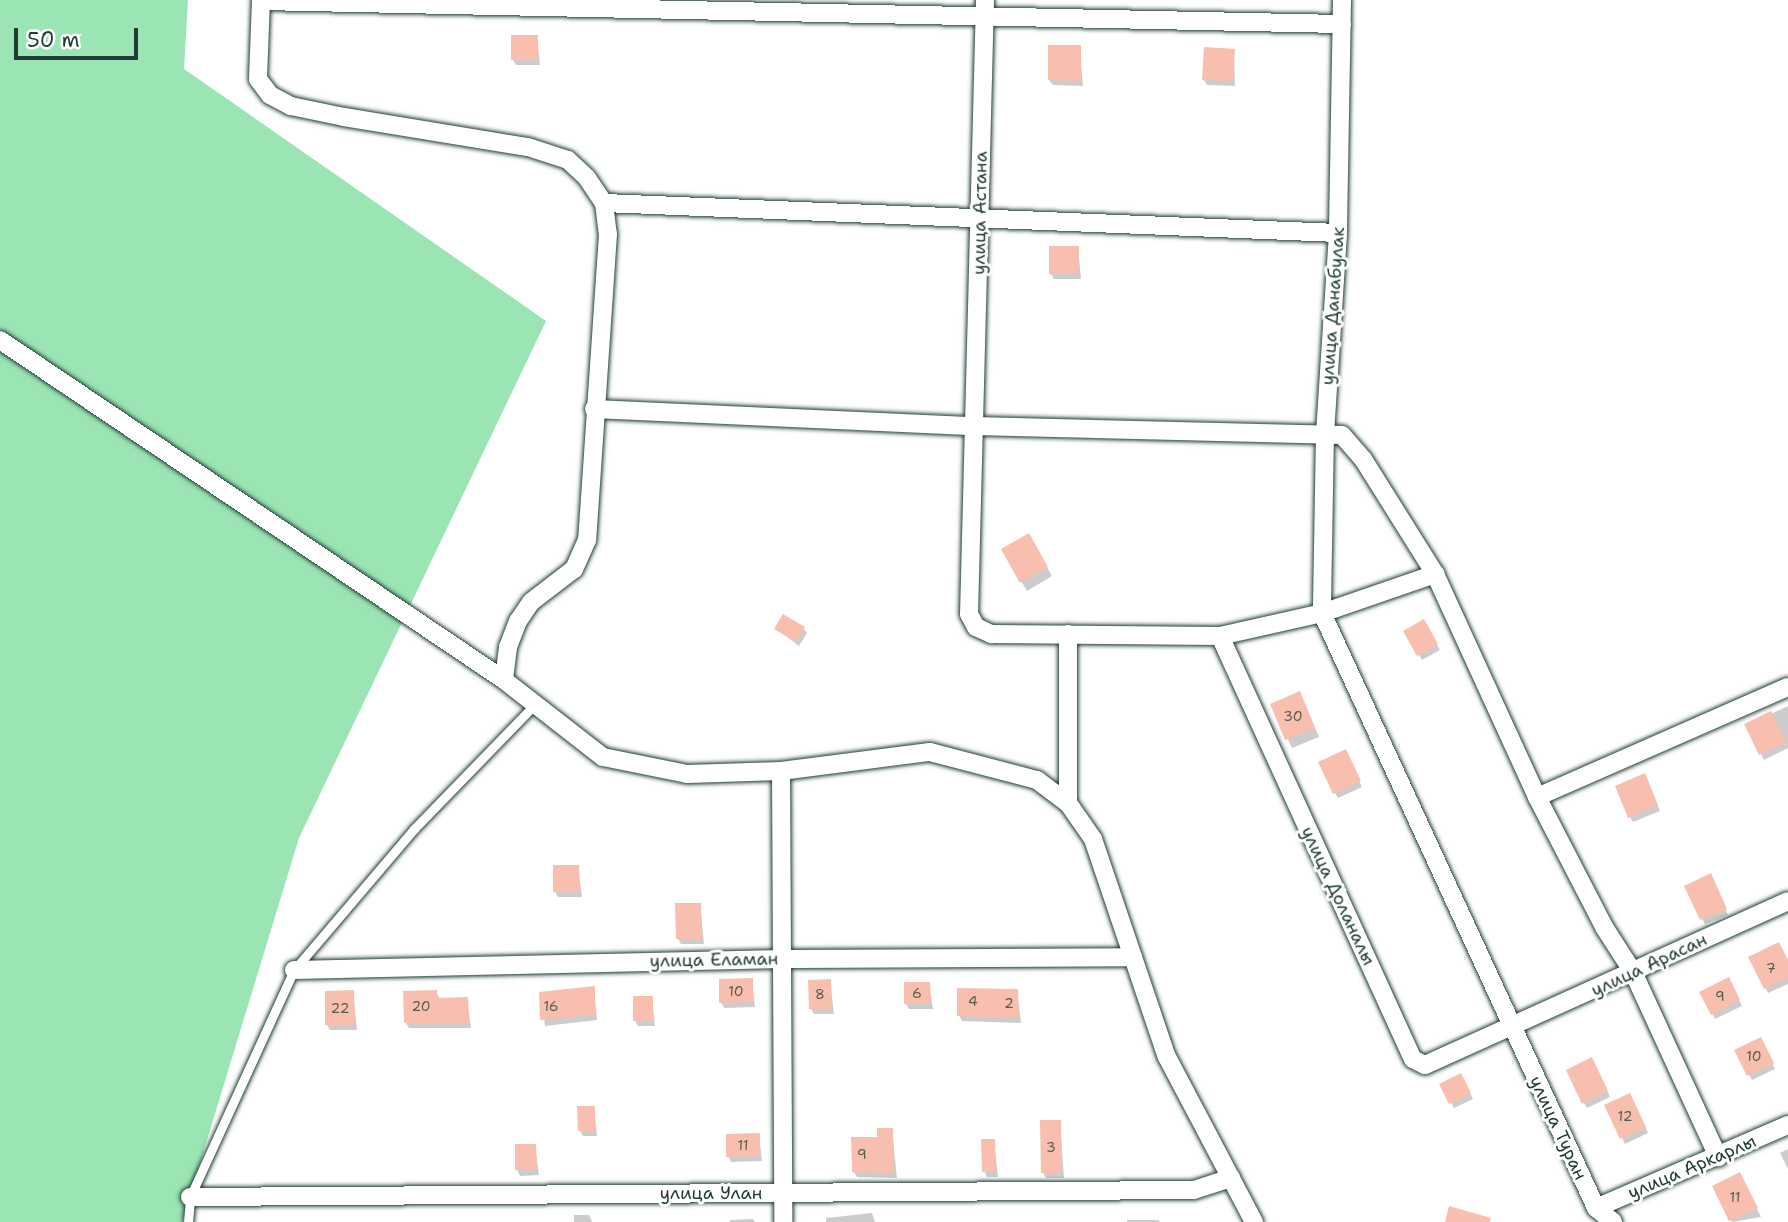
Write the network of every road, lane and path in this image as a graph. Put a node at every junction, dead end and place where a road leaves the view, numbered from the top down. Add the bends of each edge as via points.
1 (261, 0) edge
2 (1342, 0) edge
3 (985, 7) edge
4 (1342, 24) junction
5 (604, 204) junction
6 (980, 220) junction
7 (1338, 233) junction
8 (0, 340) edge
9 (594, 409) junction
10 (974, 426) junction
11 (1325, 433) junction
12 (1435, 574) junction
13 (1322, 612) junction
14 (1068, 634) junction
15 (1220, 636) junction
16 (504, 680) junction
17 (1788, 687) edge
18 (535, 704) junction
19 (781, 771) junction
20 (1537, 797) junction
21 (1068, 803) junction
22 (1788, 901) edge
23 (1133, 957) junction
24 (782, 959) junction
25 (294, 970) junction
26 (1633, 972) junction
27 (1510, 1028) junction
28 (1788, 1125) edge
29 (1718, 1157) junction
30 (1230, 1178) junction
31 (783, 1193) junction
32 (190, 1196) junction
33 (1596, 1208) junction
34 (188, 1222) edge
35 (783, 1222) edge
36 (1254, 1222) edge
37 (1613, 1222) edge

1 - 3 street
1 - 5 street via 258,79 270,95 291,106 528,147 568,160
2 - 4 street, улица Данабулак
3 - 4 street
3 - 6 street, улица Астана
4 - 7 street, улица Данабулак
5 - 6 street
5 - 9 street via 608,234
6 - 7 street
6 - 10 street, улица Астана
7 - 11 street, улица Данабулак
8 - 16 street
9 - 10 street
9 - 16 street via 583,555 574,569 531,602 518,621 508,647
10 - 11 street
10 - 14 street, улица Астана via 969,614 976,627 991,634
11 - 12 street via 1342,435 1363,459
11 - 13 street, улица Данабулак
12 - 13 street, улица Астана
12 - 20 street
13 - 15 street, улица Астана
13 - 27 street, улица Туран
14 - 15 street, улица Астана
14 - 21 street
15 - 27 street, улица Доланалы via 1413,1059 1425,1065
16 - 18 street
17 - 20 street
18 - 19 street via 603,757 687,774
18 - 25 lane via 414,829
19 - 21 street via 930,752 1037,780
19 - 24 street
20 - 26 street via 1604,927
21 - 23 street via 1094,839
22 - 26 street, улица Арасан
23 - 24 street, улица Еламан
23 - 30 street via 1167,1057
24 - 25 street, улица Еламан
24 - 31 street
25 - 32 lane
26 - 27 street, улица Арасан
26 - 29 street
27 - 33 street, улица Туран
28 - 29 street, улица Аркарлы
29 - 33 street, улица Аркарлы
30 - 31 street, улица Улан via 1194,1190
30 - 36 street
31 - 32 street, улица Улан
31 - 35 street
32 - 34 lane
33 - 37 street, улица Туран

